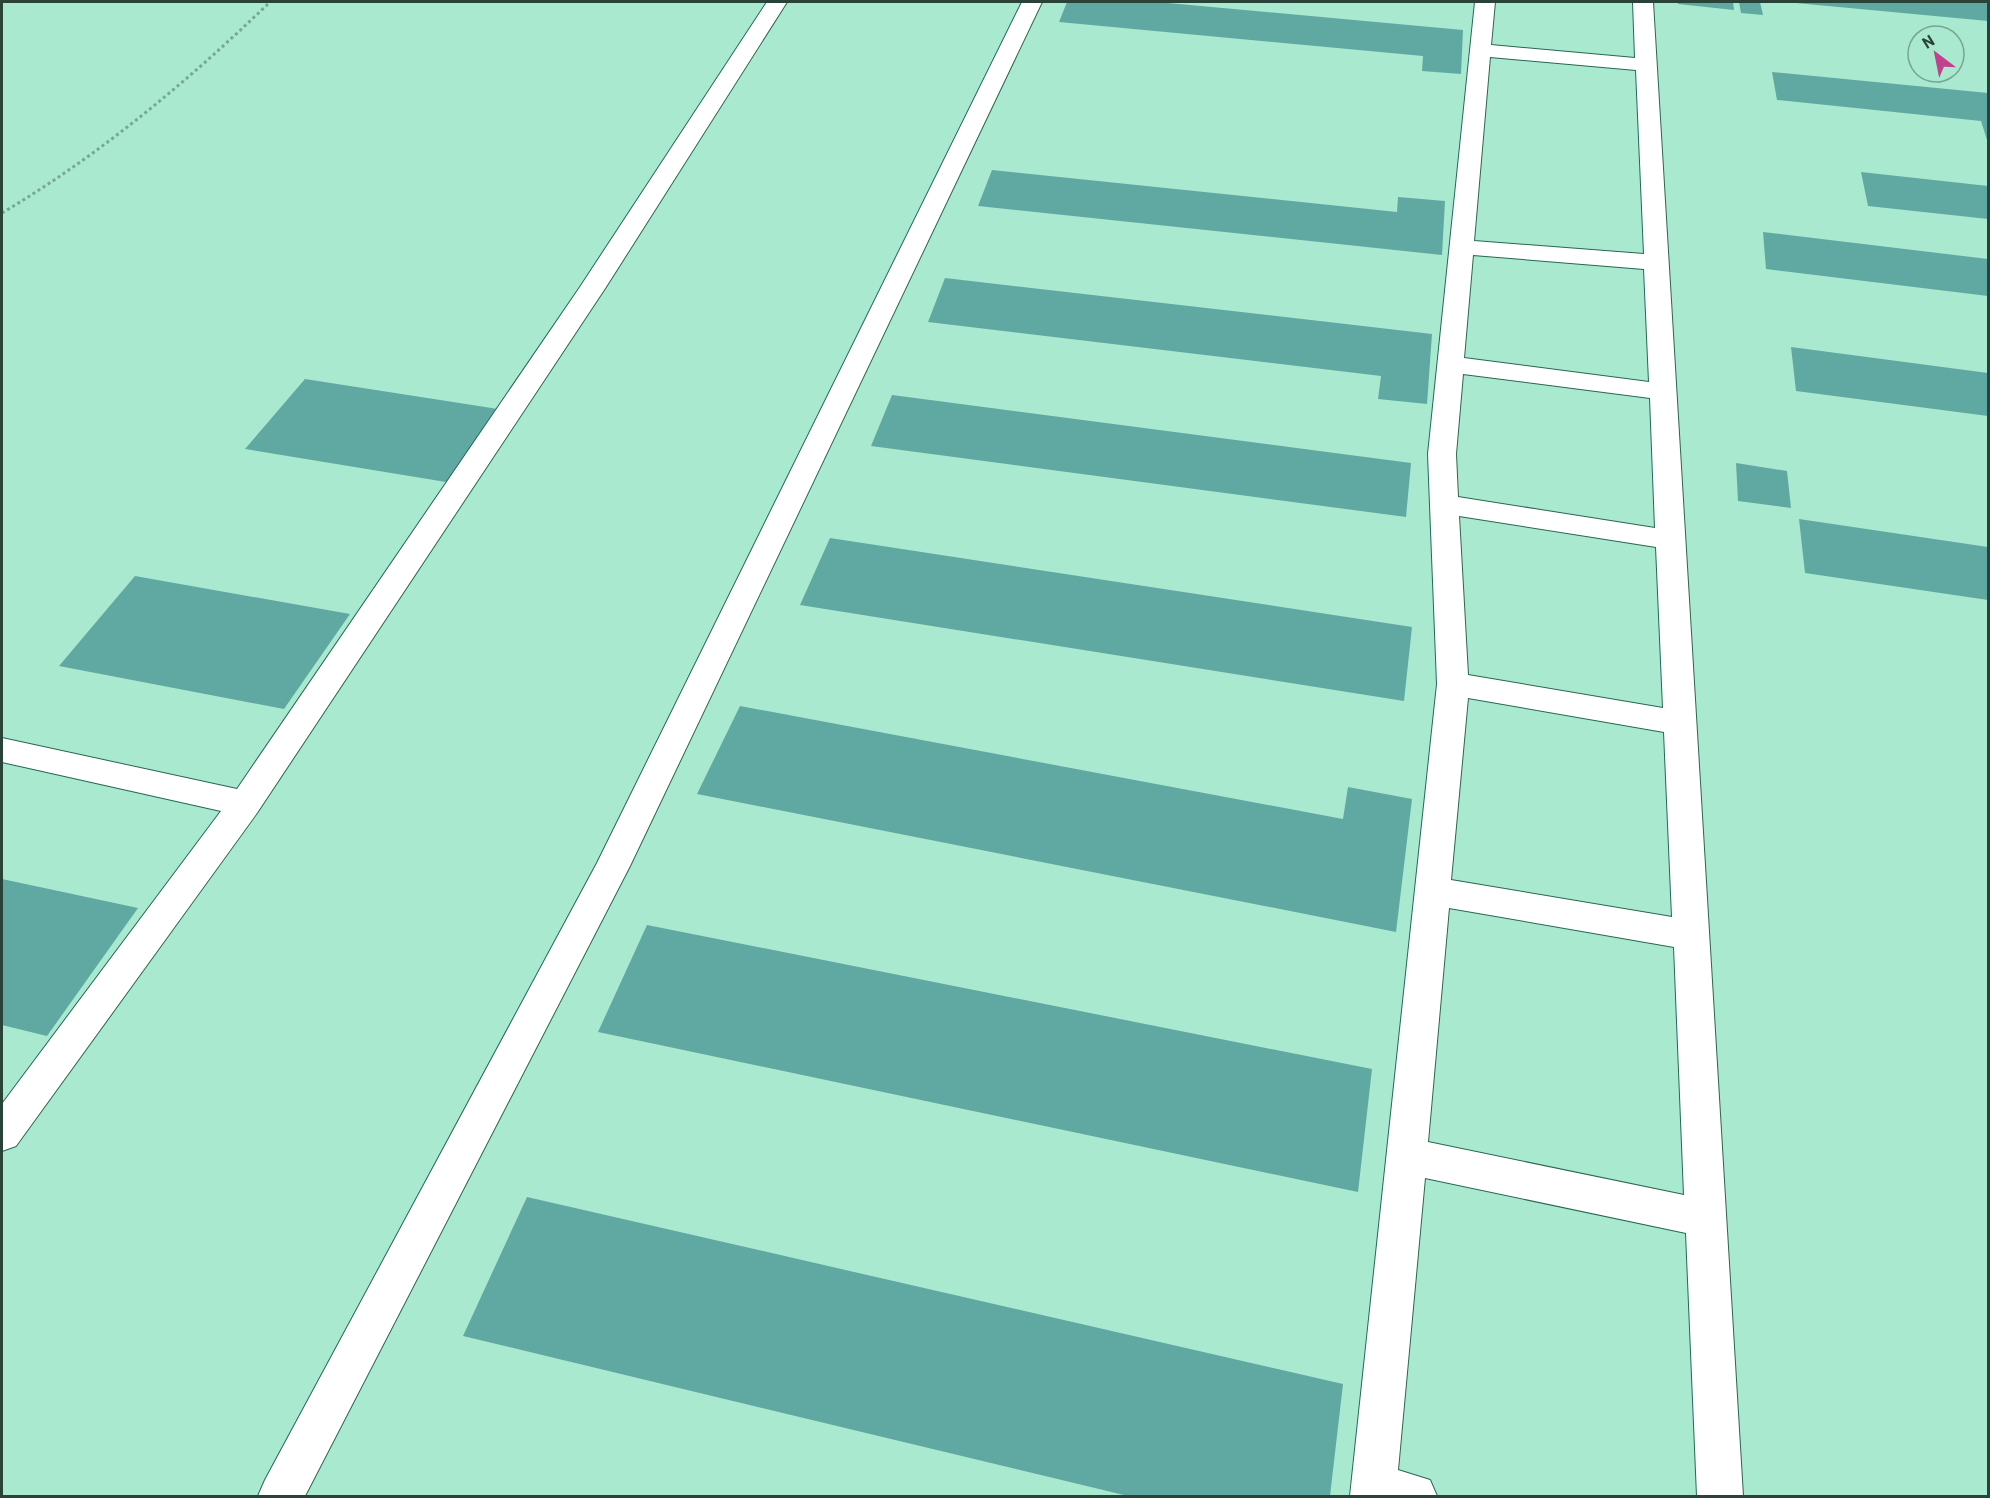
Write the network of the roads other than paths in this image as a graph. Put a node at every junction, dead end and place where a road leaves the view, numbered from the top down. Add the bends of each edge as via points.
1 (777, 2) edge
2 (1032, 2) edge
3 (1485, 2) edge
4 (1643, 2) edge
5 (1480, 50) junction
6 (1646, 64) junction
7 (1461, 247) junction
8 (1656, 262) junction
9 (1450, 364) junction
10 (1663, 392) junction
11 (1443, 504) junction
12 (1671, 540) junction
13 (1453, 684) junction
14 (1680, 723) junction
15 (2, 750) edge
16 (245, 804) junction
17 (1432, 891) junction
18 (1691, 934) junction
19 (2, 1134) edge
20 (1407, 1156) junction
21 (1706, 1218) junction
22 (1387, 1493) edge
23 (281, 1497) edge
24 (1720, 1497) edge

1 - 16 lane via 593,287
2 - 23 lane via 614,866
3 - 5 lane
4 - 6 lane
5 - 6 lane
5 - 7 lane
6 - 8 lane
7 - 8 lane
7 - 9 lane
8 - 10 lane
9 - 10 lane
9 - 11 lane via 1442,454
10 - 12 lane
11 - 12 lane
11 - 13 lane
12 - 14 lane
13 - 14 lane
13 - 17 lane
14 - 18 lane
15 - 16 lane
16 - 19 lane
17 - 18 lane
17 - 20 lane
18 - 21 lane
20 - 21 lane
20 - 22 lane
21 - 24 lane

